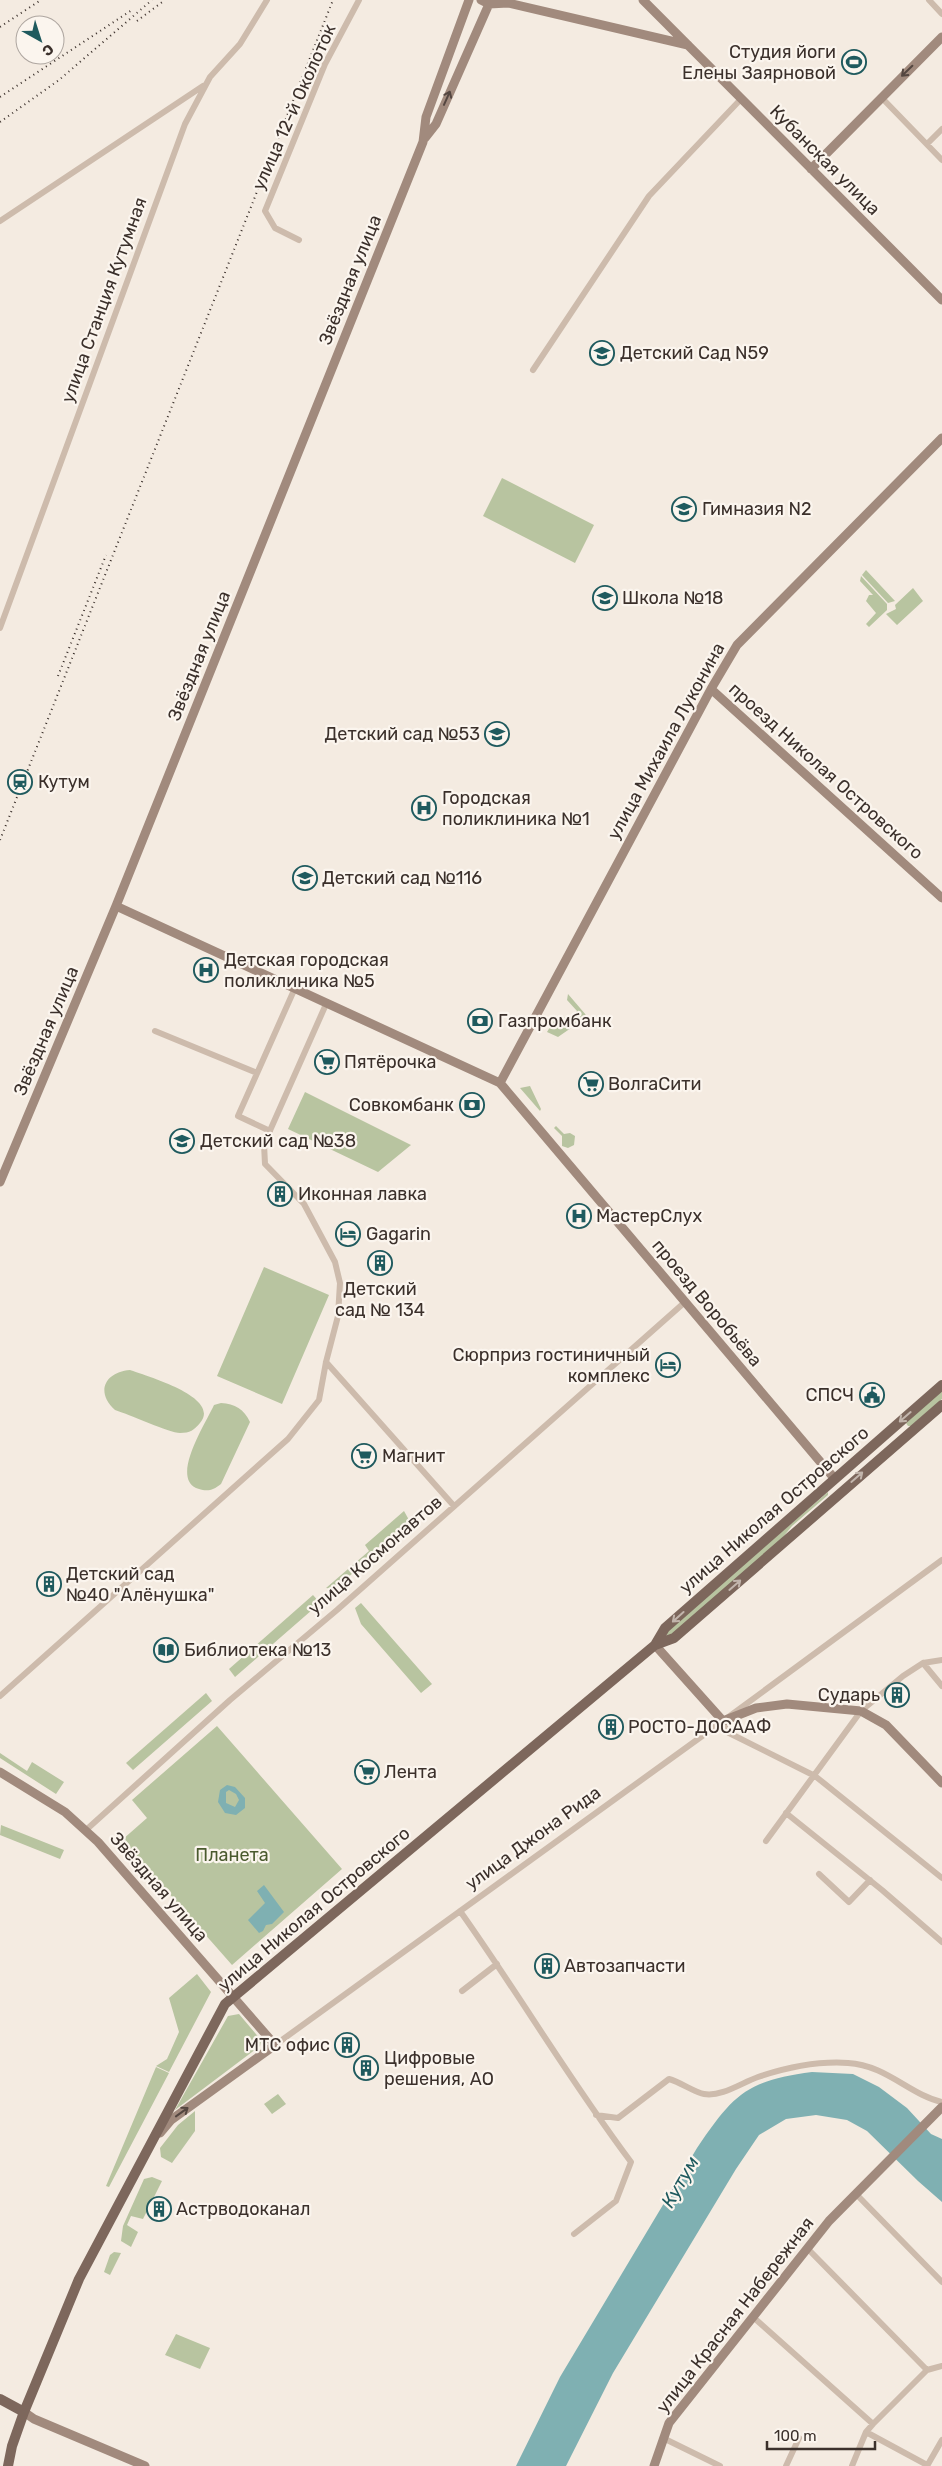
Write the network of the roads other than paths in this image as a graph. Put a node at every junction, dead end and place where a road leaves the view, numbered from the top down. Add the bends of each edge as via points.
1 (267, 0) edge
2 (359, 0) edge
3 (469, 0) edge
4 (644, 0) edge
5 (929, 0) edge
6 (485, 2) edge
7 (942, 14) edge
8 (942, 37) edge
9 (689, 45) junction
10 (206, 84) junction
11 (881, 97) junction
12 (741, 99) junction
13 (942, 129) edge
14 (424, 140) junction
15 (927, 144) junction
16 (942, 160) edge
17 (811, 169) junction
18 (0, 221) edge
19 (299, 240) dead end
20 (942, 300) edge
21 (533, 370) dead end
22 (942, 438) edge
23 (0, 628) edge
24 (710, 689) junction
25 (942, 898) edge
26 (116, 906) junction
27 (295, 988) junction
28 (327, 1002) junction
29 (155, 1031) dead end
30 (257, 1073) junction
31 (500, 1084) junction
32 (270, 1131) junction
33 (0, 1182) edge
34 (685, 1302) junction
35 (326, 1362) junction
36 (942, 1385) edge
37 (942, 1405) edge
38 (886, 1434) junction
39 (896, 1445) junction
40 (834, 1478) junction
41 (844, 1490) junction
42 (454, 1506) junction
43 (942, 1560) edge
44 (655, 1644) junction
45 (942, 1660) edge
46 (923, 1663) junction
47 (942, 1686) edge
48 (0, 1696) edge
49 (861, 1711) junction
50 (723, 1722) junction
51 (0, 1772) edge
52 (815, 1776) junction
53 (942, 1783) edge
54 (786, 1813) junction
55 (86, 1830) junction
56 (766, 1841) dead end
57 (819, 1874) dead end
58 (942, 1878) edge
59 (870, 1880) junction
60 (460, 1911) junction
61 (942, 1942) edge
62 (497, 1964) junction
63 (462, 1991) dead end
64 (233, 1997) junction
65 (275, 2045) junction
66 (942, 2102) edge
67 (942, 2107) edge
68 (596, 2115) junction
69 (148, 2147) junction
70 (857, 2195) junction
71 (574, 2234) dead end
72 (808, 2249) junction
73 (942, 2282) edge
74 (753, 2317) junction
75 (942, 2366) edge
76 (927, 2370) junction
77 (0, 2399) edge
78 (24, 2412) junction
79 (873, 2424) junction
80 (866, 2432) junction
81 (663, 2438) junction
82 (799, 2438) dead end
83 (942, 2440) edge
84 (8, 2466) edge
85 (145, 2466) edge
86 (654, 2466) edge
87 (720, 2466) edge
88 (786, 2466) edge
89 (852, 2466) edge
90 (927, 2466) edge

1 - 10 street, улица Станция Кутумная via 240,44
2 - 19 street, улица 12-й Околоток via 325,64 265,212 275,228
3 - 14 main road via 426,117
4 - 9 main road, Кубанская улица
5 - 7 street
6 - 9 main road via 508,3
14 -> 6 main road via 436,124
8 -> 11 main road
9 - 12 main road, Кубанская улица
10 - 18 street
10 - 23 street, улица Станция Кутумная via 185,124
11 - 15 street
11 - 17 main road
12 - 17 main road, Кубанская улица
12 - 21 street via 650,196
13 - 15 street
14 - 26 main road, Звёздная улица
15 - 16 street
17 - 20 main road, Кубанская улица
22 - 24 main road, улица Михаила Луконина via 737,645
24 - 25 main road, проезд Николая Островского
24 - 31 main road, улица Михаила Луконина
26 - 27 main road, проезд Воробьёва
26 - 33 main road, Звёздная улица
27 - 28 main road, проезд Воробьёва
27 - 30 street
28 - 31 main road, проезд Воробьёва
28 - 32 street
29 - 30 street
30 - 32 street via 238,1116
31 - 34 main road, проезд Воробьёва
32 - 35 street via 264,1144 265,1164 304,1204 335,1262 340,1283 338,1316
34 - 40 main road, проезд Воробьёва
34 - 42 street, улица Космонавтов
35 - 42 street
35 - 48 street via 320,1400 288,1439
36 -> 38 main road, улица Николая Островского
37 - 39 main road, улица Николая Островского
38 - 39 main road
38 - 40 main road, улица Николая Островского
41 -> 39 main road, улица Николая Островского
40 - 41 main road
40 -> 44 main road, улица Николая Островского via 665,1628
44 -> 41 main road, улица Николая Островского via 674,1638
42 - 55 street, улица Космонавтов
43 - 50 street, улица Джона Рида
44 - 50 main road
44 - 64 main road, улица Николая Островского
45 - 46 street
46 - 47 street
46 - 49 street
49 - 50 main road via 787,1704 756,1708
49 - 52 street
49 - 53 main road via 886,1725
50 - 52 street via 727,1732
50 - 60 street, улица Джона Рида
51 - 55 main road, Звёздная улица via 65,1812
52 - 54 street
52 - 58 street
54 - 56 street
54 - 59 street
55 - 64 main road, Звёздная улица
57 - 59 street via 849,1902
59 - 61 street
60 - 62 street
60 - 65 street, улица Джона Рида
62 - 63 street
62 - 68 street
64 - 65 main road, Звёздная улица
64 - 69 main road, улица Николая Островского via 225,2004
69 -> 65 main road, улица Джона Рида via 171,2120
66 - 68 street via 932,2100 889,2074 849,2063 805,2066 758,2077 724,2092 703,2094 669,2079 618,2118
67 - 70 main road, улица Красная Набережная
68 - 71 street via 631,2162 616,2201
69 - 78 main road, улица Николая Островского via 78,2279
70 - 72 main road, улица Красная Набережная via 829,2221
70 - 73 street
72 - 74 main road, улица Красная Набережная
72 - 76 street
74 - 79 street
74 - 81 main road, улица Красная Набережная via 669,2423
75 - 76 street
76 - 79 street
77 - 78 main road
78 - 84 main road, улица Николая Островского
78 - 85 main road
79 - 80 street
80 - 89 street
80 - 90 street
81 - 86 main road, улица Красная Набережная
81 - 87 street
82 - 88 street
83 - 90 street

